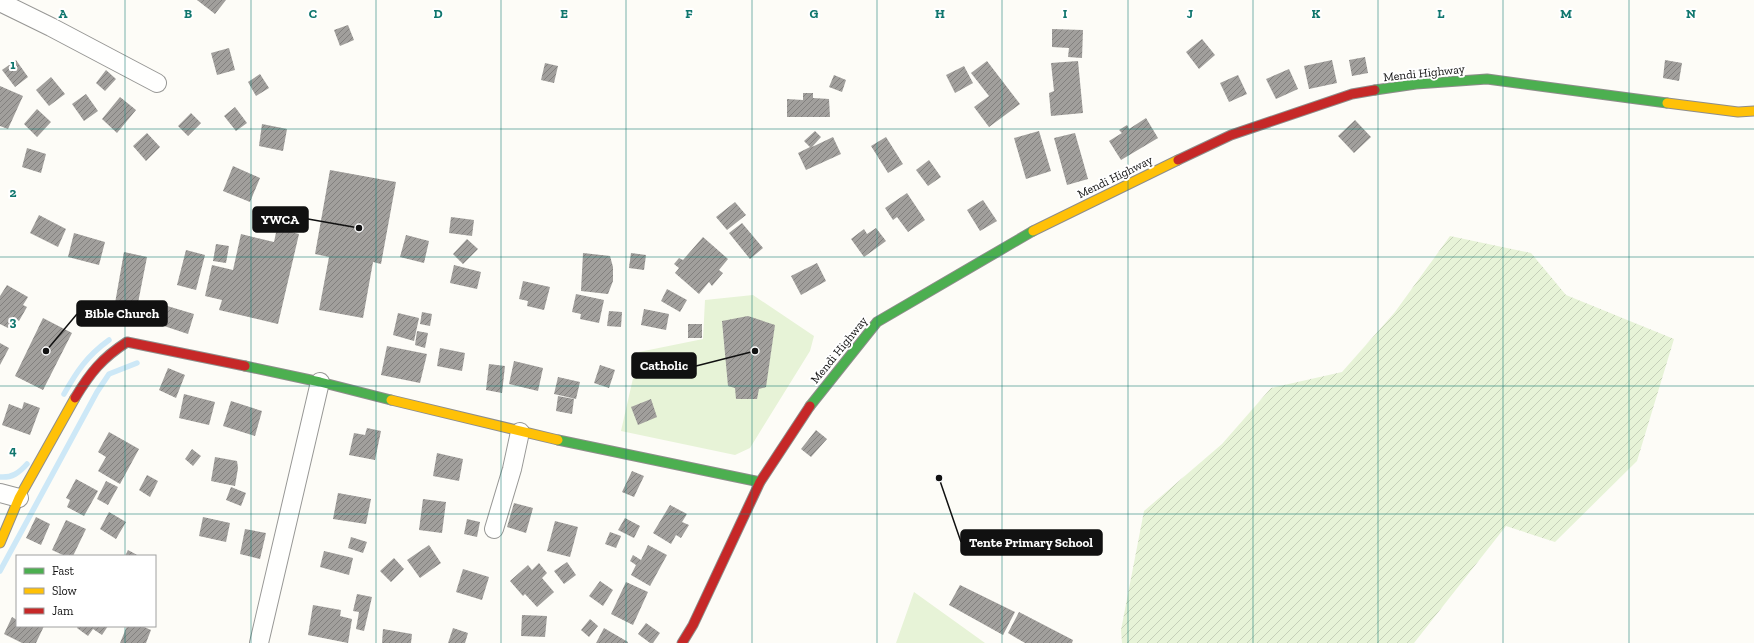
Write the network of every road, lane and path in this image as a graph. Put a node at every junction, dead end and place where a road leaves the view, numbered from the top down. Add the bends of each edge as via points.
1 (0, 2) edge
2 (157, 83) dead end
3 (1754, 111) edge
4 (320, 382) junction
5 (520, 432) junction
6 (760, 482) junction
7 (0, 493) edge
8 (20, 498) junction
9 (494, 529) dead end
10 (0, 543) edge
11 (259, 643) edge
12 (682, 643) edge

1 - 2 street
3 - 6 main road, Mendi Highway via 1738,112 1487,79 1416,84 1352,94 1230,135 1049,222 877,322 815,398
4 - 5 main road
4 - 8 main road via 128,342 113,351 89,374
4 - 11 street
5 - 6 main road
5 - 9 street
6 - 12 main road, Mendi Highway via 693,625
7 - 8 street
8 - 10 main road

